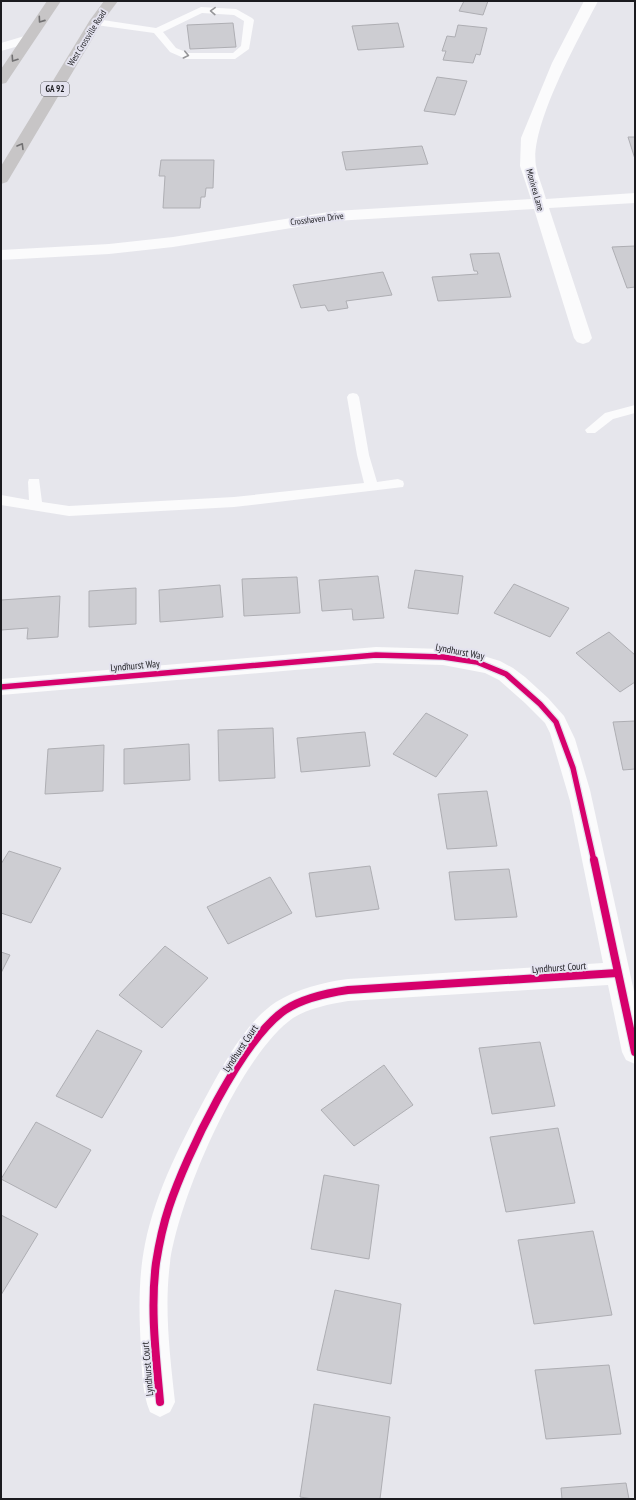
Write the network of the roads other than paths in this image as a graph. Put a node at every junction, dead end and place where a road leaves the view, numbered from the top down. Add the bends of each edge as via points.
1 (54, 1) edge
2 (111, 1) edge
3 (591, 1) edge
4 (96, 22) junction
5 (157, 31) junction
6 (28, 39) junction
7 (1, 47) edge
8 (1, 80) edge
9 (1, 179) edge
10 (635, 198) edge
11 (539, 203) junction
12 (1, 255) edge
13 (584, 338) dead end
14 (354, 397) dead end
15 (635, 409) edge
16 (591, 430) dead end
17 (34, 482) dead end
18 (398, 484) dead end
19 (372, 487) junction
20 (1, 500) edge
21 (36, 507) junction
22 (1, 687) edge
23 (617, 973) junction
24 (635, 1052) edge
25 (160, 1402) dead end

1 -> 6 main road
2 - 4 main road, West Crossville Road / GA 92
3 - 11 street, Monivea Lane via 559,63 529,138 528,166
4 - 5 lane
9 -> 4 main road, West Crossville Road / GA 92
5 -> 5 lane via 173,50 186,56 235,56 246,48 249,20 236,12 201,10
6 - 7 street
6 -> 8 main road
10 - 11 street, Crosshaven Drive
11 - 12 street, Crosshaven Drive via 335,216 173,242 109,249
11 - 13 street, Monivea Lane
14 - 19 lane via 363,455
15 - 16 lane via 609,416
17 - 21 lane
18 - 19 lane
19 - 21 lane via 234,502 69,511
20 - 21 lane
22 - 23 street, Lyndhurst Way via 376,655 429,655 483,665 505,674 556,721 567,747 583,806
23 - 24 street, Lyndhurst Way
23 - 25 street, Lyndhurst Court via 348,990 321,994 285,1011 267,1027 245,1055 218,1102 177,1185 159,1245 154,1335

